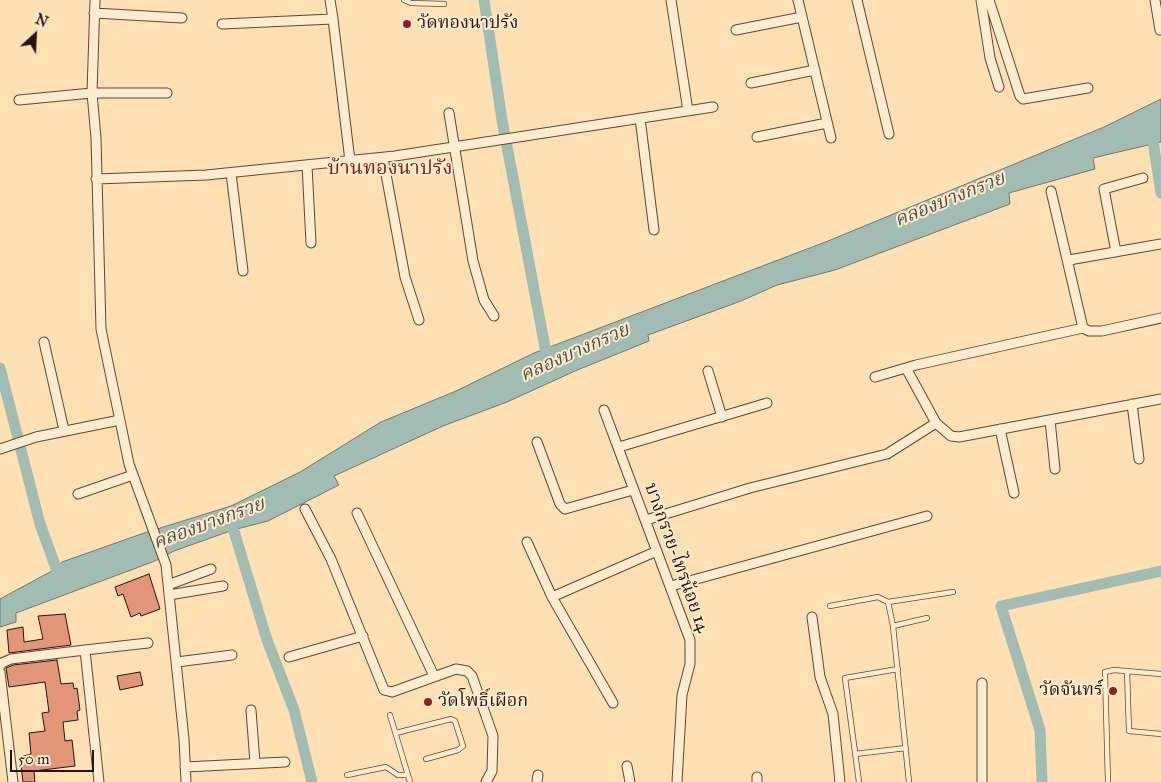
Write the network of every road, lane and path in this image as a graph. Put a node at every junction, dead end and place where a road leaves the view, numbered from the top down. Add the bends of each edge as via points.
1 (94, 0) edge
2 (330, 0) edge
3 (404, 0) edge
4 (670, 0) edge
5 (798, 0) edge
6 (857, 0) edge
7 (981, 0) edge
8 (989, 0) edge
9 (1155, 0) edge
10 (444, 4) dead end
11 (94, 13) junction
12 (332, 15) junction
13 (802, 17) junction
14 (182, 18) dead end
15 (222, 24) dead end
16 (736, 30) dead end
17 (1160, 30) edge
18 (815, 70) junction
19 (751, 83) dead end
20 (998, 87) dead end
21 (1088, 88) dead end
22 (167, 93) dead end
23 (92, 94) junction
24 (19, 100) dead end
25 (713, 107) dead end
26 (688, 111) junction
27 (449, 113) dead end
28 (640, 118) junction
29 (827, 123) junction
30 (889, 134) dead end
31 (757, 137) dead end
32 (831, 138) dead end
33 (455, 146) junction
34 (383, 158) junction
35 (350, 161) junction
36 (307, 165) junction
37 (232, 173) junction
38 (1143, 178) dead end
39 (96, 179) junction
40 (1051, 190) dead end
41 (654, 230) dead end
42 (311, 243) dead end
43 (1161, 244) edge
44 (1116, 252) junction
45 (1069, 260) junction
46 (243, 271) dead end
47 (494, 316) dead end
48 (1161, 318) edge
49 (419, 320) dead end
50 (1083, 328) junction
51 (44, 342) dead end
52 (906, 368) junction
53 (708, 371) dead end
54 (875, 377) dead end
55 (1161, 399) edge
56 (767, 403) dead end
57 (1132, 404) junction
58 (604, 410) dead end
59 (722, 417) junction
60 (120, 420) junction
61 (1050, 420) junction
62 (936, 423) junction
63 (1000, 428) junction
64 (64, 430) junction
65 (537, 442) dead end
66 (618, 447) junction
67 (3, 448) edge
68 (1139, 459) dead end
69 (1055, 469) dead end
70 (133, 475) junction
71 (633, 490) junction
72 (1014, 493) dead end
73 (78, 494) dead end
74 (305, 509) dead end
75 (357, 513) dead end
76 (927, 516) dead end
77 (646, 520) junction
78 (527, 542) dead end
79 (657, 551) junction
80 (211, 569) dead end
81 (224, 586) dead end
82 (671, 586) junction
83 (168, 590) junction
84 (953, 592) dead end
85 (552, 597) junction
86 (888, 602) junction
87 (830, 606) dead end
88 (812, 617) dead end
89 (927, 618) dead end
90 (893, 626) junction
91 (363, 636) junction
92 (148, 643) dead end
93 (85, 650) junction
94 (232, 655) dead end
95 (289, 657) dead end
96 (176, 662) junction
97 (0, 666) edge
98 (898, 669) junction
99 (1127, 671) junction
100 (0, 672) edge
101 (1161, 674) edge
102 (434, 676) junction
103 (982, 682) dead end
104 (613, 703) dead end
105 (251, 710) dead end
106 (390, 715) dead end
107 (396, 733) junction
108 (1161, 734) edge
109 (906, 748) junction
110 (855, 754) junction
111 (426, 759) dead end
112 (284, 762) dead end
113 (255, 763) junction
114 (627, 766) dead end
115 (185, 767) junction
116 (347, 775) dead end
117 (408, 775) junction
118 (13, 782) edge
119 (99, 782) edge
120 (186, 782) edge
121 (410, 782) edge
122 (486, 782) edge
123 (630, 782) edge
124 (677, 782) edge
125 (840, 782) edge
126 (859, 782) edge
127 (909, 782) edge
128 (982, 782) edge
129 (1108, 782) edge

1 - 11 street
2 - 12 street
3 - 10 lane
4 - 26 street
5 - 13 street
6 - 30 street
7 - 20 street
8 - 21 street via 1023,99
9 - 17 street
11 - 14 street
11 - 23 street
12 - 15 street
12 - 35 street
13 - 16 street
13 - 18 street
18 - 19 street
18 - 29 street
22 - 23 street
23 - 24 street
23 - 39 street
25 - 26 street
26 - 28 street
27 - 33 street
28 - 33 street
28 - 41 street
29 - 31 street
29 - 32 street
33 - 34 street
33 - 47 street via 473,261 484,300
34 - 35 street
34 - 49 street via 405,277
35 - 36 street
36 - 37 street
36 - 42 street
37 - 39 street
37 - 46 street
38 - 44 street via 1104,189
39 - 60 street via 101,329
40 - 45 street
43 - 44 street
44 - 45 street
45 - 50 street
48 - 50 street via 1102,331
50 - 52 street
51 - 64 street
52 - 54 street
52 - 62 street
53 - 59 street
55 - 57 street
56 - 59 street
57 - 61 street
57 - 68 street
58 - 66 street, บางกรวย-ไทรน้อย 14
59 - 66 street
60 - 64 street
60 - 70 street
61 - 63 street
61 - 69 street
62 - 63 street via 946,434 959,437
62 - 77 street via 887,454 750,488
63 - 72 street
64 - 67 street
65 - 71 street via 560,504 565,509
66 - 71 street, บางกรวย-ไทรน้อย 14
70 - 73 street
70 - 83 street via 166,565
71 - 77 street, บางกรวย-ไทรน้อย 14
74 - 91 street via 331,559
75 - 102 street
76 - 82 street
77 - 79 street, บางกรวย-ไทรน้อย 14
78 - 85 street
79 - 82 street, บางกรวย-ไทรน้อย 14
79 - 85 street
80 - 83 street
81 - 83 street
82 - 124 street, บางกรวย-ไทรน้อย 14 via 692,647 682,696
83 - 96 street
84 - 86 lane
85 - 104 street
86 - 87 lane via 878,598
86 - 90 lane
88 - 125 street via 820,677 833,714
89 - 90 lane
90 - 98 lane
91 - 95 street
91 - 102 street via 386,692
92 - 93 street
93 - 97 street via 11,659
93 - 119 street
94 - 96 street
96 - 115 street
98 - 109 lane
98 - 110 lane via 845,678
99 - 101 lane
99 - 108 lane via 1128,728 1131,732
99 - 129 lane via 1107,670 1105,674
100 - 118 street
102 - 122 street via 461,669 472,676 493,736 492,771
103 - 128 street
105 - 113 street
106 - 107 lane
107 - 111 lane via 451,719 455,721 463,746
107 - 117 lane
109 - 110 lane
109 - 127 lane
110 - 126 lane
112 - 113 street
113 - 115 street
114 - 123 street
115 - 120 street
116 - 117 lane via 386,767 398,775
117 - 121 lane

